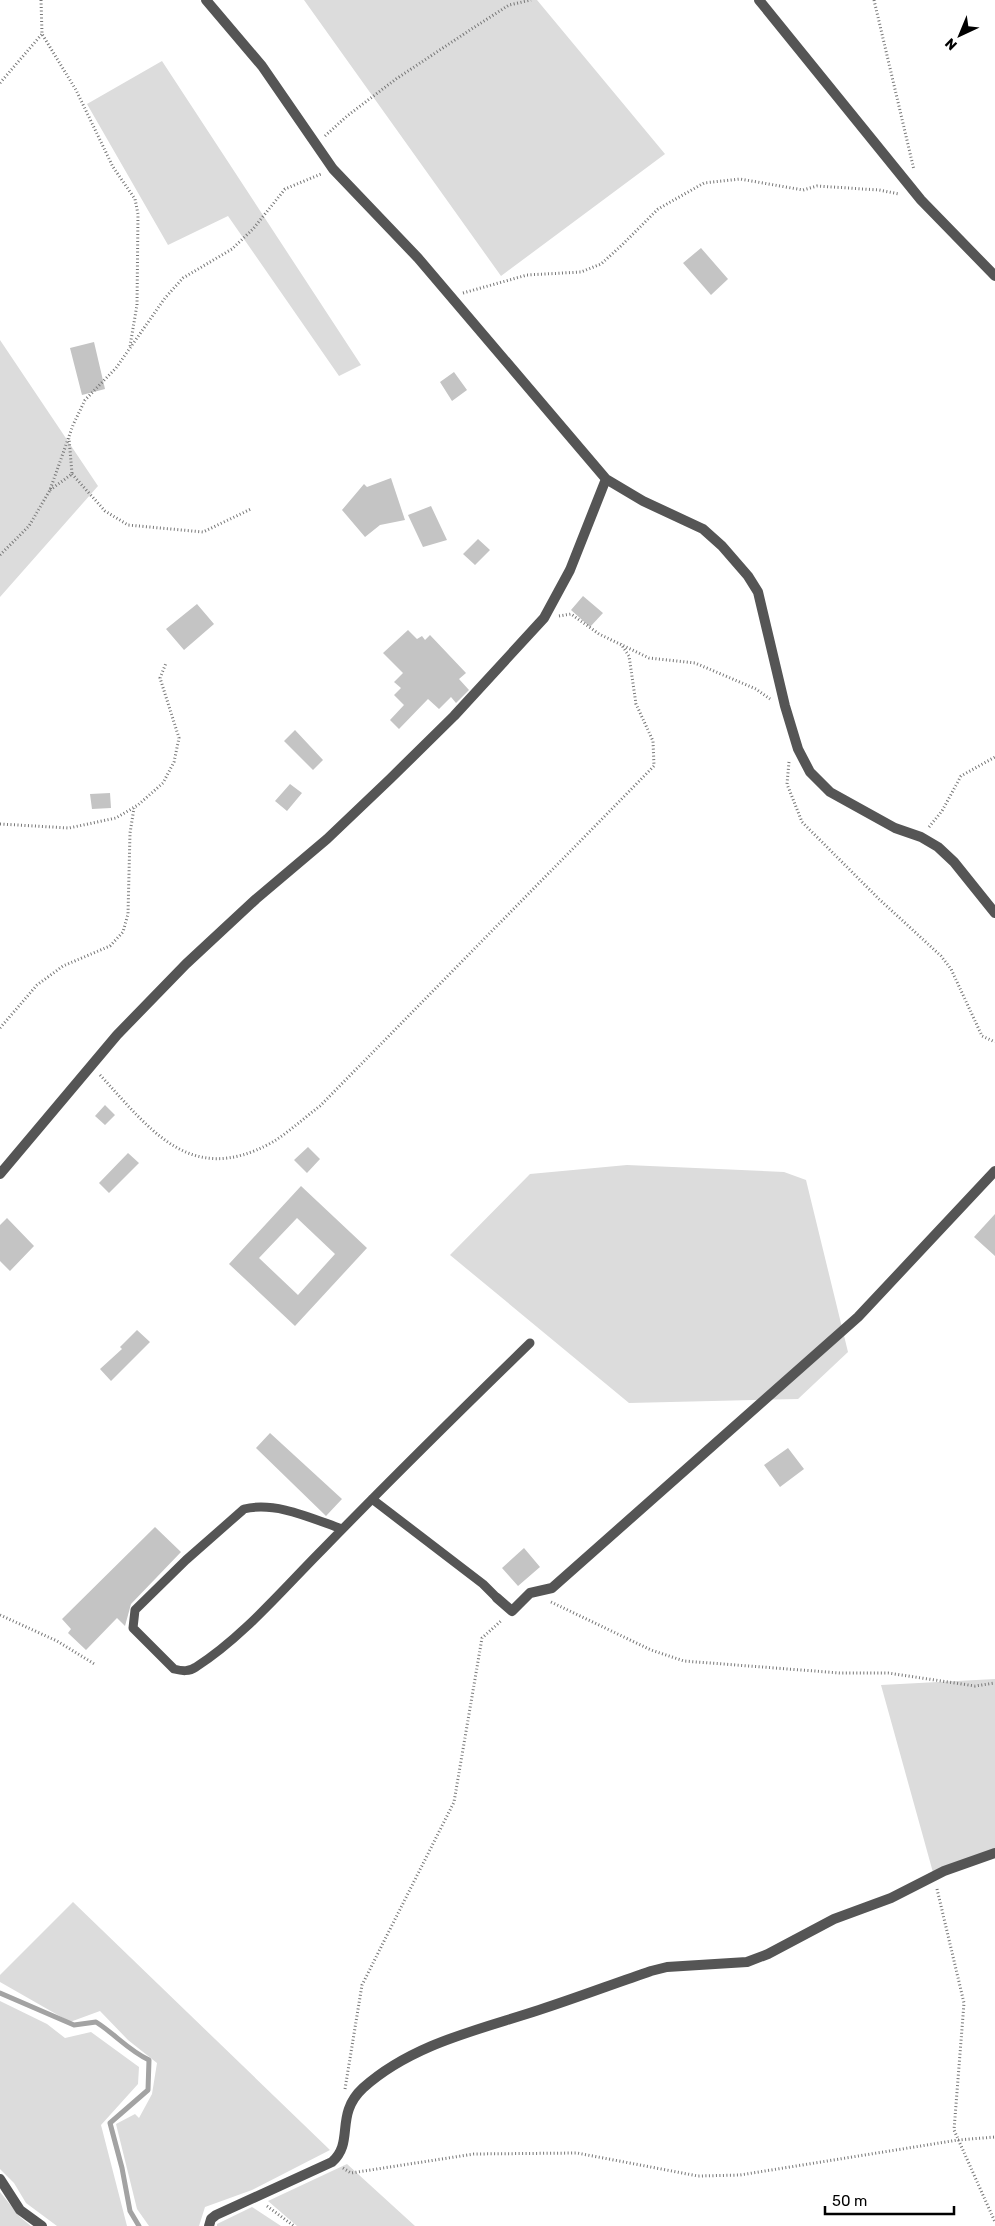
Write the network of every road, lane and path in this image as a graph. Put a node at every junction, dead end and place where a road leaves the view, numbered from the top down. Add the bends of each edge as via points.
1 (41, 0) edge
2 (206, 0) edge
3 (513, 0) edge
4 (531, 0) edge
5 (759, 0) edge
6 (874, 0) edge
7 (509, 6) junction
8 (42, 34) junction
9 (0, 83) edge
10 (316, 144) junction
11 (333, 168) junction
12 (915, 172) dead end
13 (921, 200) junction
14 (995, 276) edge
15 (450, 297) junction
16 (129, 349) junction
17 (69, 437) junction
18 (72, 474) junction
19 (606, 479) junction
20 (50, 490) junction
21 (251, 509) dead end
22 (0, 555) edge
23 (544, 618) junction
24 (621, 644) junction
25 (166, 663) dead end
26 (788, 714) junction
27 (790, 756) dead end
28 (995, 757) edge
29 (134, 808) junction
30 (0, 824) edge
31 (921, 837) junction
32 (995, 912) edge
33 (0, 1028) edge
34 (995, 1042) edge
35 (92, 1066) junction
36 (995, 1171) edge
37 (0, 1174) edge
38 (530, 1343) dead end
39 (372, 1499) junction
40 (342, 1529) junction
41 (530, 1593) junction
42 (497, 1598) joint
43 (512, 1611) junction
44 (0, 1615) edge
45 (96, 1666) dead end
46 (995, 1683) edge
47 (995, 1854) edge
48 (934, 1876) junction
49 (351, 2102) junction
50 (995, 2137) edge
51 (958, 2140) junction
52 (332, 2162) junction
53 (0, 2179) edge
54 (256, 2199) junction
55 (995, 2222) edge
56 (42, 2226) edge
57 (209, 2226) edge
58 (294, 2226) edge

1 - 8 path
2 - 10 street via 246,44
3 - 7 path
4 - 7 path
5 - 13 street
6 - 12 path
7 - 10 path via 396,78
8 - 9 path
8 - 16 path via 76,90 113,167 135,200 138,214 137,305
10 - 11 street
11 - 15 street
11 - 16 path via 286,189 253,229 232,248 183,278
13 - 14 street
13 - 15 path via 879,190 817,186 803,190 740,179 704,183 658,209 601,264 581,272 528,275
15 - 19 street
16 - 17 path via 116,368 85,400
17 - 18 path
17 - 20 path
18 - 20 path
18 - 21 path via 106,511 128,525 203,532
19 - 23 street via 570,570
19 - 26 street via 703,530 748,576 758,592
20 - 22 path via 29,526
23 - 24 path via 571,614 599,634
23 - 35 street via 454,716 390,779 186,964 117,1035
24 - 26 path via 649,658 695,663 756,689
24 - 35 path via 629,656 636,704 654,741 654,766 320,1106 272,1142 240,1157 216,1159 177,1149 161,1138
25 - 29 path via 160,678 179,738 174,762 163,783
26 - 31 street via 798,749 810,772 830,792 895,828
27 - 34 path via 787,784 802,822 941,956 951,969 982,1036
28 - 31 path via 961,776 942,811
29 - 30 path via 116,818 69,828
29 - 33 path via 130,833 128,914 123,932 110,946 63,966 37,985
31 - 32 street via 954,862
35 - 37 street
36 - 41 street via 858,1317 552,1588
38 - 39 lane
39 - 40 lane
39 - 42 lane
40 - 40 lane via 290,1512 256,1506 244,1510 135,1610 133,1628 174,1669 194,1668 243,1630
41 - 43 street
41 - 46 path via 651,1650 684,1661 840,1673 888,1673 976,1686
42 - 43 street
43 - 49 path via 482,1638 454,1802 362,1985 344,2092
44 - 45 path via 57,1641
47 - 48 street
48 - 49 street via 891,1898 834,1918 747,1962 651,1972 435,2043 380,2074
48 - 51 path via 964,2003 954,2130
49 - 52 street via 346,2113 340,2156
50 - 51 path
51 - 52 path via 740,2175 698,2176 577,2153 474,2154 351,2173
51 - 55 path
52 - 54 street
53 - 56 street via 20,2210
54 - 57 street via 216,2215 210,2219
54 - 58 path

